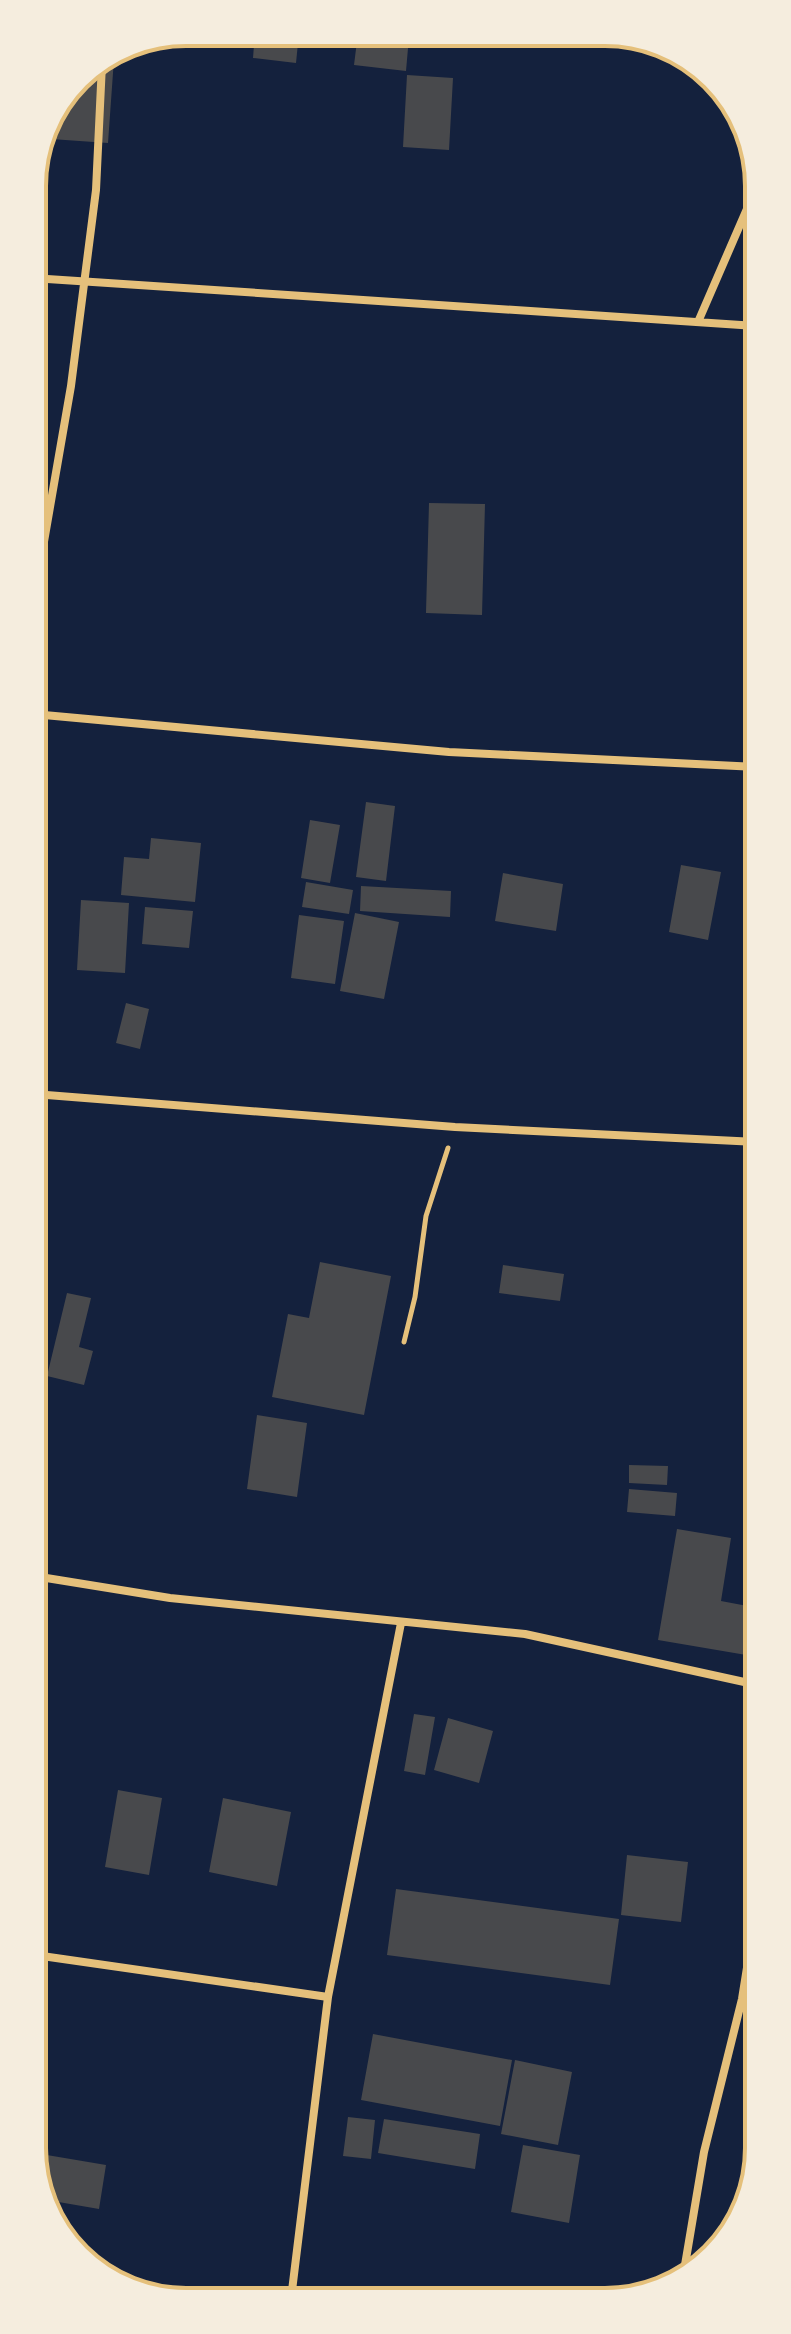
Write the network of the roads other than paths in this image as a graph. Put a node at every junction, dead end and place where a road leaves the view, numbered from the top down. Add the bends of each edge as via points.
1 (101, 75) edge
2 (745, 213) edge
3 (46, 279) edge
4 (84, 282) junction
5 (698, 322) junction
6 (745, 325) edge
7 (46, 530) edge
8 (46, 715) edge
9 (745, 766) edge
10 (46, 1095) edge
11 (745, 1141) edge
12 (46, 1578) edge
13 (401, 1623) junction
14 (745, 1682) edge
15 (46, 1957) edge
16 (745, 1980) edge
17 (328, 1997) junction
18 (686, 2262) edge
19 (292, 2288) edge

1 - 4 street via 96,190
2 - 5 street
3 - 4 street
4 - 5 street
4 - 7 street
5 - 6 street
8 - 9 street via 449,752
10 - 11 street via 455,1127
12 - 13 street via 170,1598
13 - 14 street via 525,1634
13 - 17 street
15 - 17 street
16 - 18 street via 704,2152
17 - 19 street

